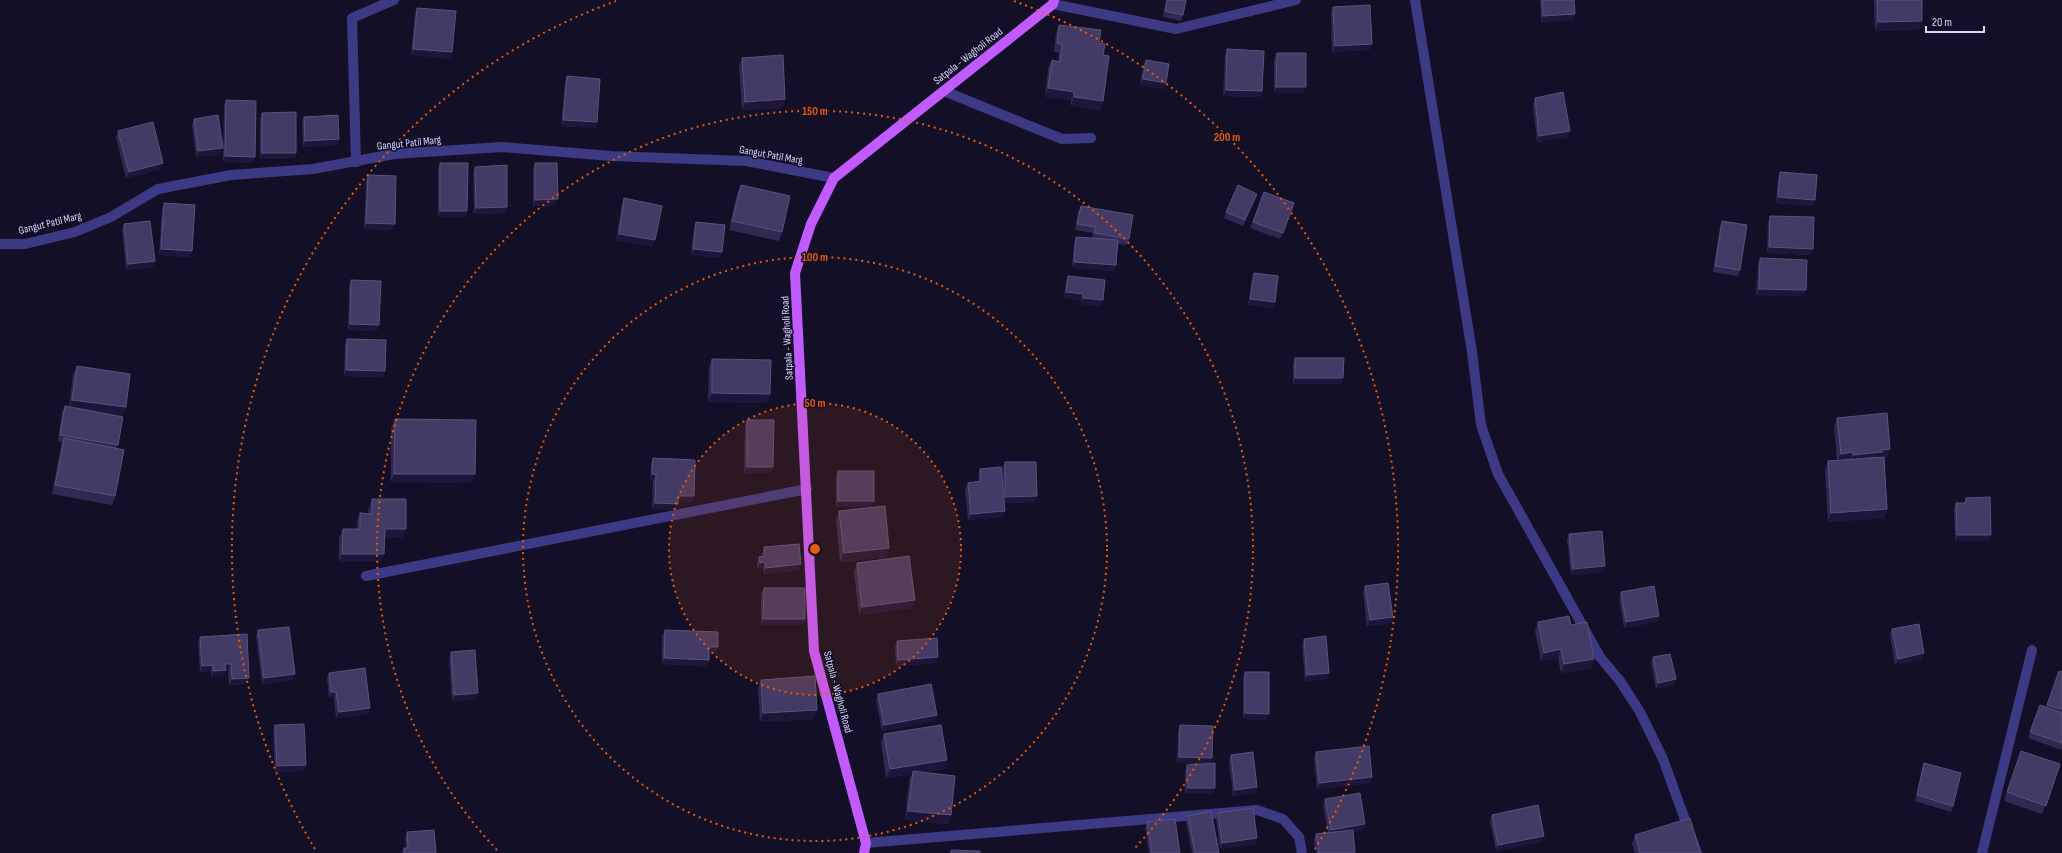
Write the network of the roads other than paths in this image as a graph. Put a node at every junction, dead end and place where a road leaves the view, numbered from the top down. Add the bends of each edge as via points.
1 (394, 0) edge
2 (1296, 0) edge
3 (1415, 0) edge
4 (1054, 2) edge
5 (944, 91) junction
6 (1091, 138) dead end
7 (356, 162) junction
8 (834, 178) junction
9 (0, 244) edge
10 (806, 488) junction
11 (366, 576) dead end
12 (2032, 650) dead end
13 (866, 843) junction
14 (864, 853) edge
15 (1302, 853) edge
16 (1697, 853) edge
17 (1982, 853) edge

1 - 7 street via 352,18
2 - 4 street via 1176,29
3 - 16 street via 1481,425 1498,474 1600,657 1620,680 1640,712 1662,759
4 - 5 main road, Satpala - Wagholi Road
5 - 6 street via 1062,139
5 - 8 main road, Satpala - Wagholi Road
7 - 8 street, Gangut Patil Marg via 394,154 502,147 611,156 746,161
7 - 9 street, Gangut Patil Marg via 313,169 231,175 158,189 111,217 75,232 25,244
8 - 10 main road, Satpala - Wagholi Road via 811,224 795,273
10 - 11 street
10 - 13 main road, Satpala - Wagholi Road via 814,651
12 - 17 street
13 - 14 main road, Satpala - Wagholi Road
13 - 15 street via 1257,810 1283,819 1299,837

